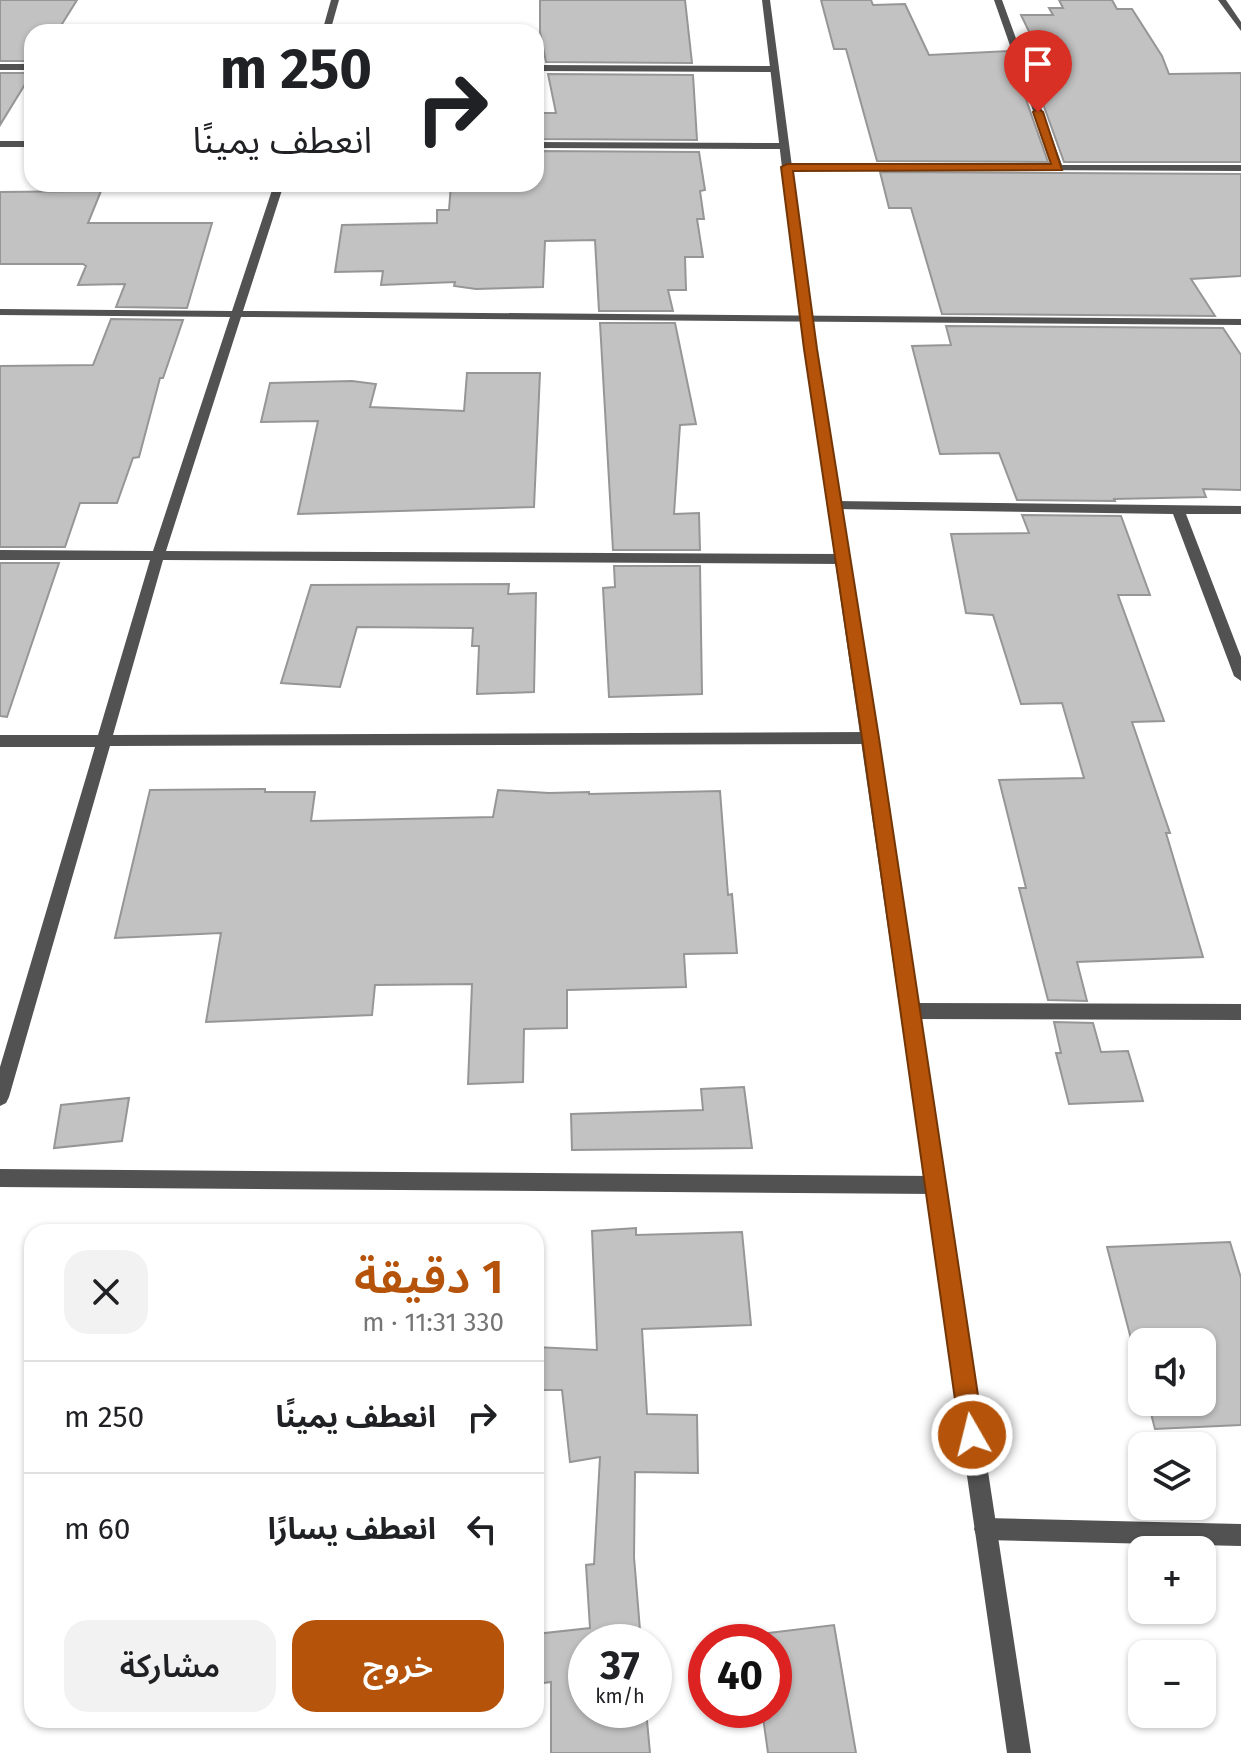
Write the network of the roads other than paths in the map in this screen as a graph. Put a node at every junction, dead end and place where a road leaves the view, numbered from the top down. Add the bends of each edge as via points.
1 (335, 0) edge
2 (766, 0) edge
3 (998, 0) edge
4 (1222, 0) edge
5 (328, 24) edge
6 (1241, 28) edge
7 (0, 67) edge
8 (24, 67) edge
9 (544, 68) edge
10 (774, 69) junction
11 (0, 144) edge
12 (24, 144) edge
13 (544, 145) edge
14 (784, 146) junction
15 (787, 167) junction
16 (1058, 168) junction
17 (1241, 168) edge
18 (277, 192) edge
19 (0, 312) edge
20 (238, 316) junction
21 (806, 318) junction
22 (1241, 322) edge
23 (834, 505) junction
24 (1178, 509) junction
25 (1241, 510) edge
26 (0, 555) edge
27 (158, 555) junction
28 (842, 559) junction
29 (1241, 676) edge
30 (871, 738) junction
31 (0, 741) edge
32 (105, 742) junction
33 (909, 1011) junction
34 (1241, 1012) edge
35 (0, 1097) edge
36 (0, 1178) edge
37 (935, 1185) junction
38 (985, 1529) junction
39 (1241, 1535) edge
40 (1019, 1753) edge

1 - 5 street
2 - 10 street
3 - 16 street
4 - 6 street
7 - 8 street
9 - 10 street
10 - 14 street
11 - 12 street
13 - 14 street
14 - 15 street
15 - 16 street
15 - 21 street
16 - 17 street
18 - 20 street
19 - 20 street
20 - 21 street
20 - 27 street
21 - 22 street
21 - 23 street
23 - 24 street
23 - 28 street
24 - 25 street
24 - 29 street
26 - 27 street
27 - 28 street
27 - 32 street
28 - 30 street
30 - 32 street
30 - 33 street
31 - 32 street
32 - 35 street
33 - 34 street
33 - 37 street
36 - 37 street
37 - 38 street
38 - 39 street
38 - 40 street

